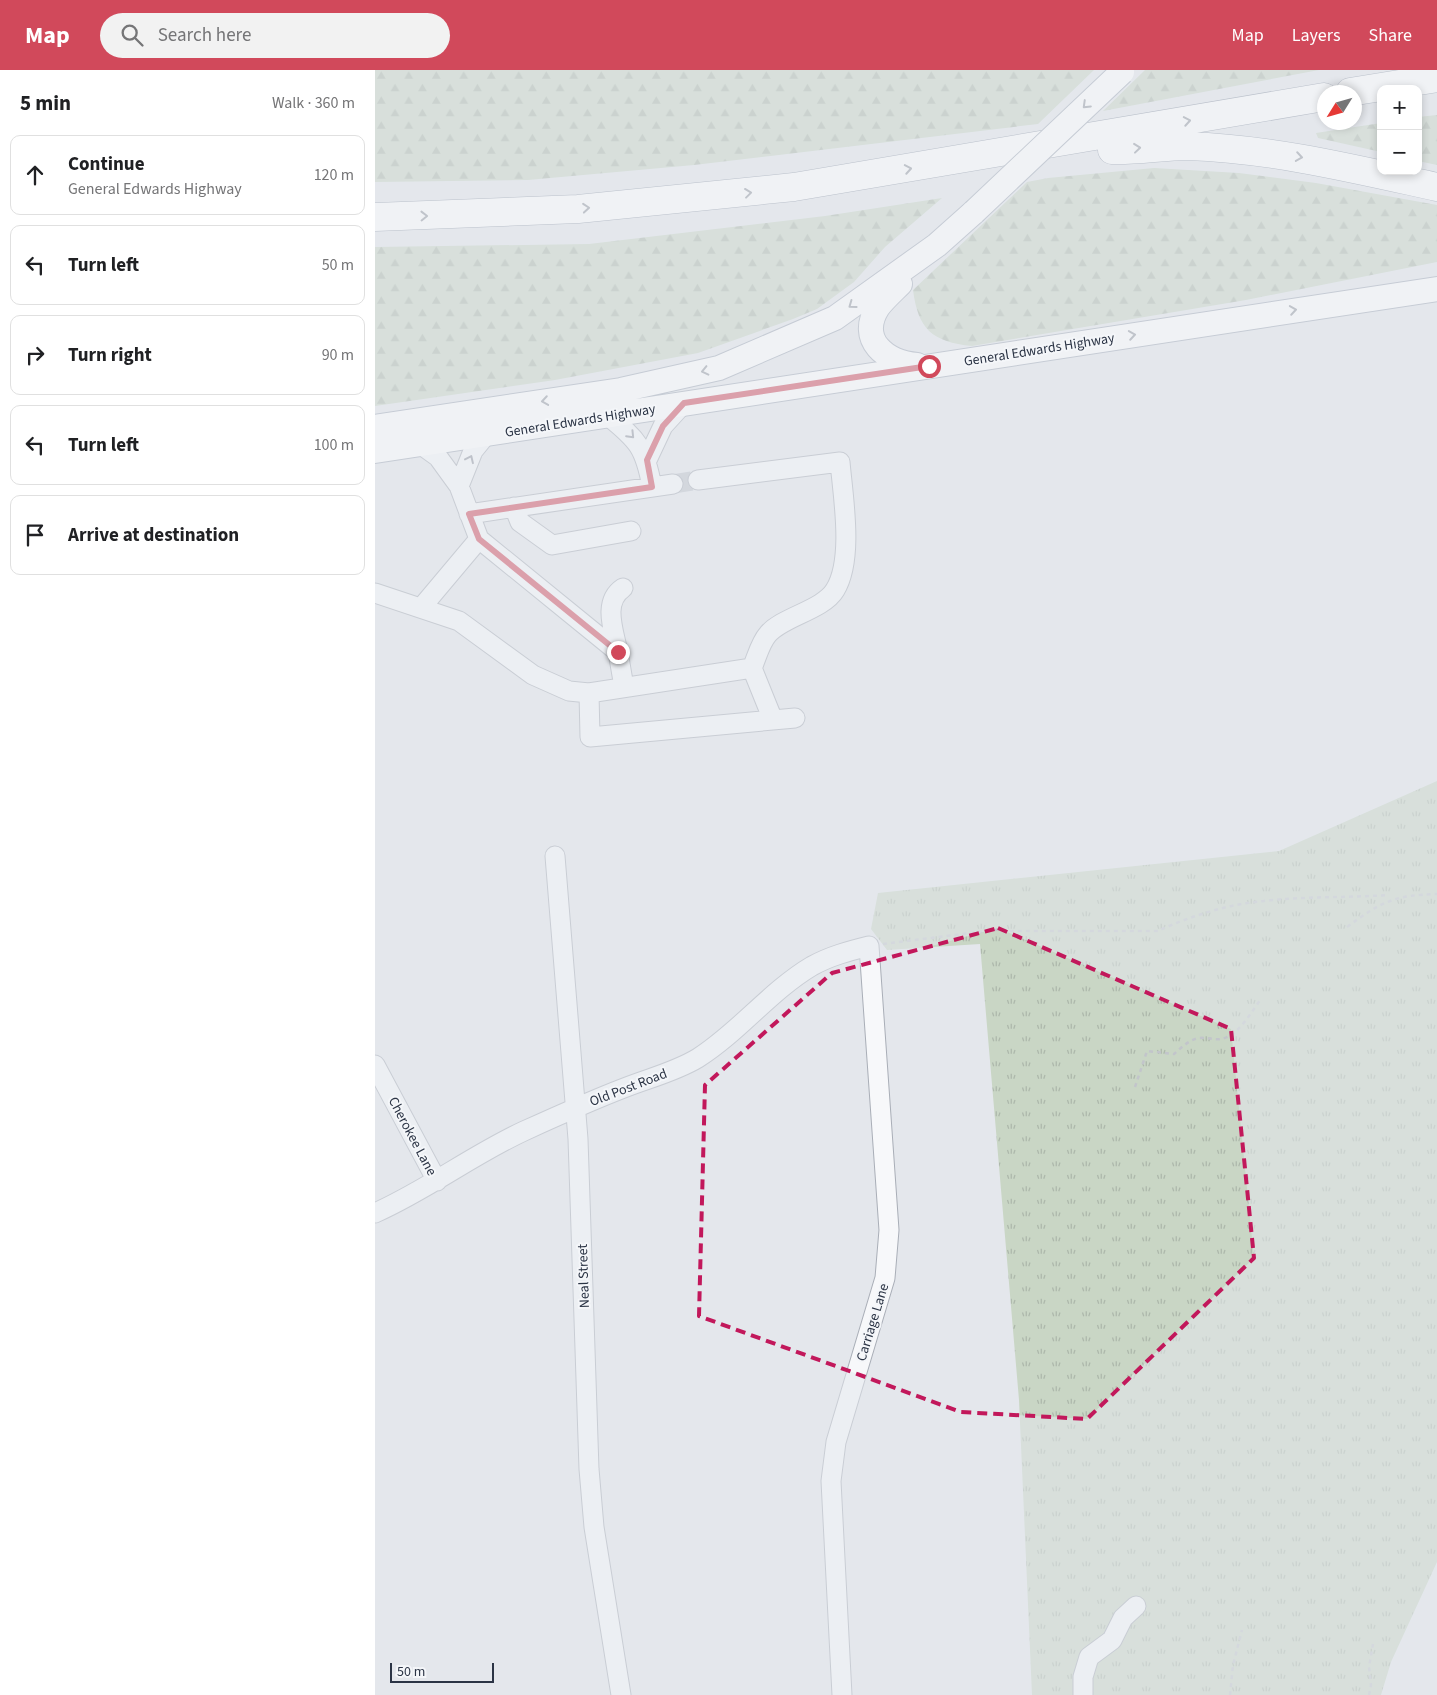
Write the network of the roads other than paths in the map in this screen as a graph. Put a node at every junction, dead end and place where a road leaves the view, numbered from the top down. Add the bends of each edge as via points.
1 (1122, 71) edge
2 (1437, 78) edge
3 (1362, 90) edge
4 (1317, 98) edge
5 (1036, 147) junction
6 (1437, 187) edge
7 (375, 217) edge
8 (937, 244) junction
9 (1437, 288) edge
10 (929, 366) junction
11 (684, 403) junction
12 (608, 416) junction
13 (375, 427) edge
14 (486, 434) junction
15 (420, 444) junction
16 (375, 451) edge
17 (647, 460) junction
18 (698, 480) tunnel mouth
19 (673, 484) tunnel mouth
20 (459, 486) junction
21 (652, 487) junction
22 (514, 507) junction
23 (469, 514) junction
24 (631, 531) dead end
25 (479, 539) junction
26 (623, 588) dead end
27 (375, 593) edge
28 (421, 608) junction
29 (618, 652) junction
30 (752, 668) junction
31 (624, 687) junction
32 (589, 693) junction
33 (795, 718) dead end
34 (773, 720) junction
35 (555, 856) dead end
36 (869, 946) joint
37 (375, 1065) edge
38 (576, 1107) junction
39 (437, 1181) junction
40 (375, 1213) edge
41 (1136, 1606) dead end
42 (621, 1695) edge
43 (842, 1695) edge
44 (1083, 1695) edge

1 -> 8 main road, General Edwards Highway, bridge via 975,212
2 - 3 highway
5 -> 4 highway
5 -> 6 highway via 1116,150 1188,146 1242,150 1312,159
7 -> 5 highway via 525,212 686,200 821,183
8 - 10 main road via 882,303 871,327 876,345 886,356 905,363
8 -> 13 main road, General Edwards Highway via 835,318 719,368 621,390
10 -> 9 main road, General Edwards Highway
10 - 11 main road, General Edwards Highway
11 - 12 main road, General Edwards Highway
11 - 17 street via 663,426
12 - 14 main road, General Edwards Highway
12 -> 17 street via 638,444
14 - 15 main road, General Edwards Highway
20 -> 14 street via 473,451
15 - 16 main road, General Edwards Highway
15 - 20 street via 438,457
17 - 21 street
18 - 30 street via 840,462 847,541 835,590 826,599 769,632
19 - 21 street
20 - 23 street
21 - 22 street
22 - 23 street
22 - 24 street via 520,522 552,545
23 - 25 street
25 - 28 street
25 - 29 street
26 - 29 street via 615,594 610,605
27 - 28 street
28 - 32 street via 459,621 533,675 569,691
29 - 31 street
30 - 31 street
30 - 34 street
31 - 32 street
32 - 34 street via 590,737
33 - 34 street
35 - 38 street, Neal Street
36 - 38 street, Old Post Road via 813,966 789,982 697,1059
36 - 43 street, Carriage Lane via 889,1230 885,1278 832,1462
37 - 39 street, Cherokee Lane
38 - 39 street, Old Post Road via 517,1134
38 - 42 street, Neal Street via 589,1469
39 - 40 street, Old Post Road
41 - 44 street via 1123,1618 1112,1640 1089,1657 1083,1677

